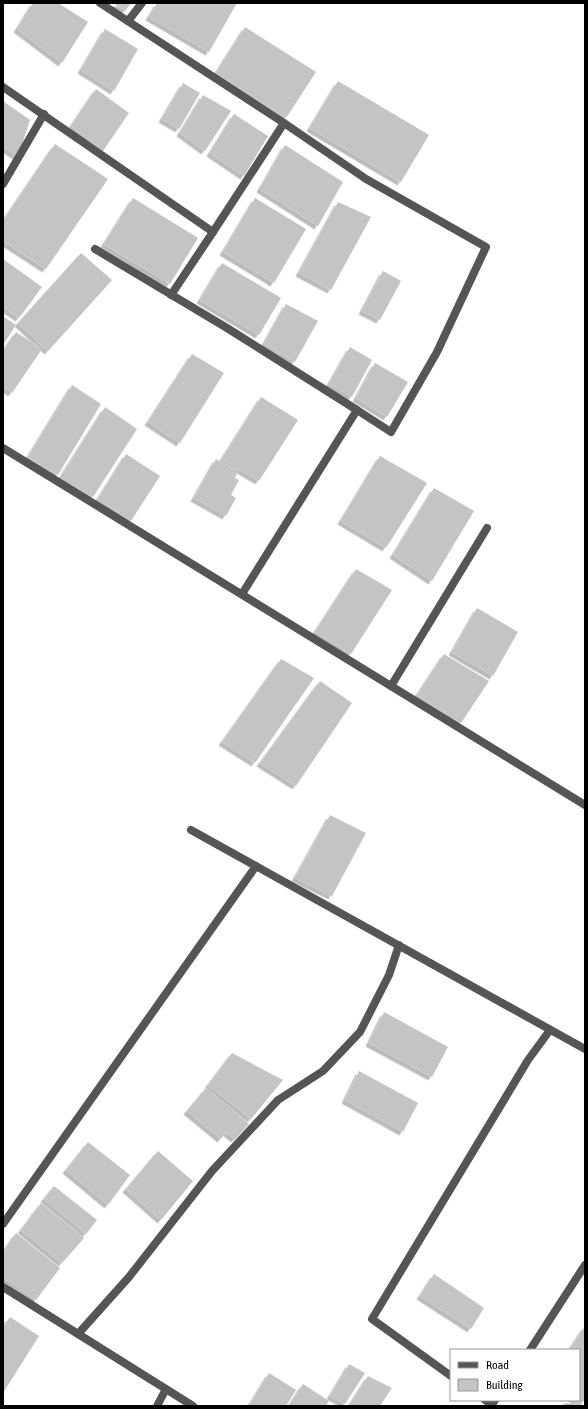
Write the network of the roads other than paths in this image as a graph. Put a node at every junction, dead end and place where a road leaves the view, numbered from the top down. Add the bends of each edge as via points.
1 (100, 3) edge
2 (142, 3) edge
3 (128, 22) junction
4 (3, 86) edge
5 (44, 114) junction
6 (284, 123) junction
7 (3, 184) edge
8 (214, 232) junction
9 (95, 250) dead end
10 (171, 295) junction
11 (357, 410) junction
12 (3, 448) edge
13 (487, 528) dead end
14 (242, 594) junction
15 (391, 686) junction
16 (585, 805) edge
17 (191, 830) dead end
18 (256, 866) junction
19 (399, 945) junction
20 (550, 1030) junction
21 (585, 1049) edge
22 (3, 1224) edge
23 (585, 1265) edge
24 (3, 1286) edge
25 (78, 1334) junction
26 (531, 1349) edge
27 (450, 1375) edge
28 (166, 1389) junction
29 (157, 1406) edge
30 (193, 1406) edge

1 - 3 street
2 - 3 street
3 - 6 street
4 - 5 street
5 - 7 street
5 - 8 street
6 - 8 street
6 - 11 street via 366,180 486,247 437,352 391,432
8 - 10 street
9 - 10 street
10 - 11 street
11 - 14 street
12 - 14 street
13 - 15 street
14 - 15 street
15 - 16 street
17 - 18 street
18 - 19 street
18 - 22 street
19 - 20 street
19 - 25 street via 389,975 360,1032 323,1071 278,1100 212,1171 129,1277
20 - 21 street
20 - 27 street via 528,1060 372,1319
23 - 26 street
24 - 25 street
25 - 28 street
28 - 29 street
28 - 30 street

